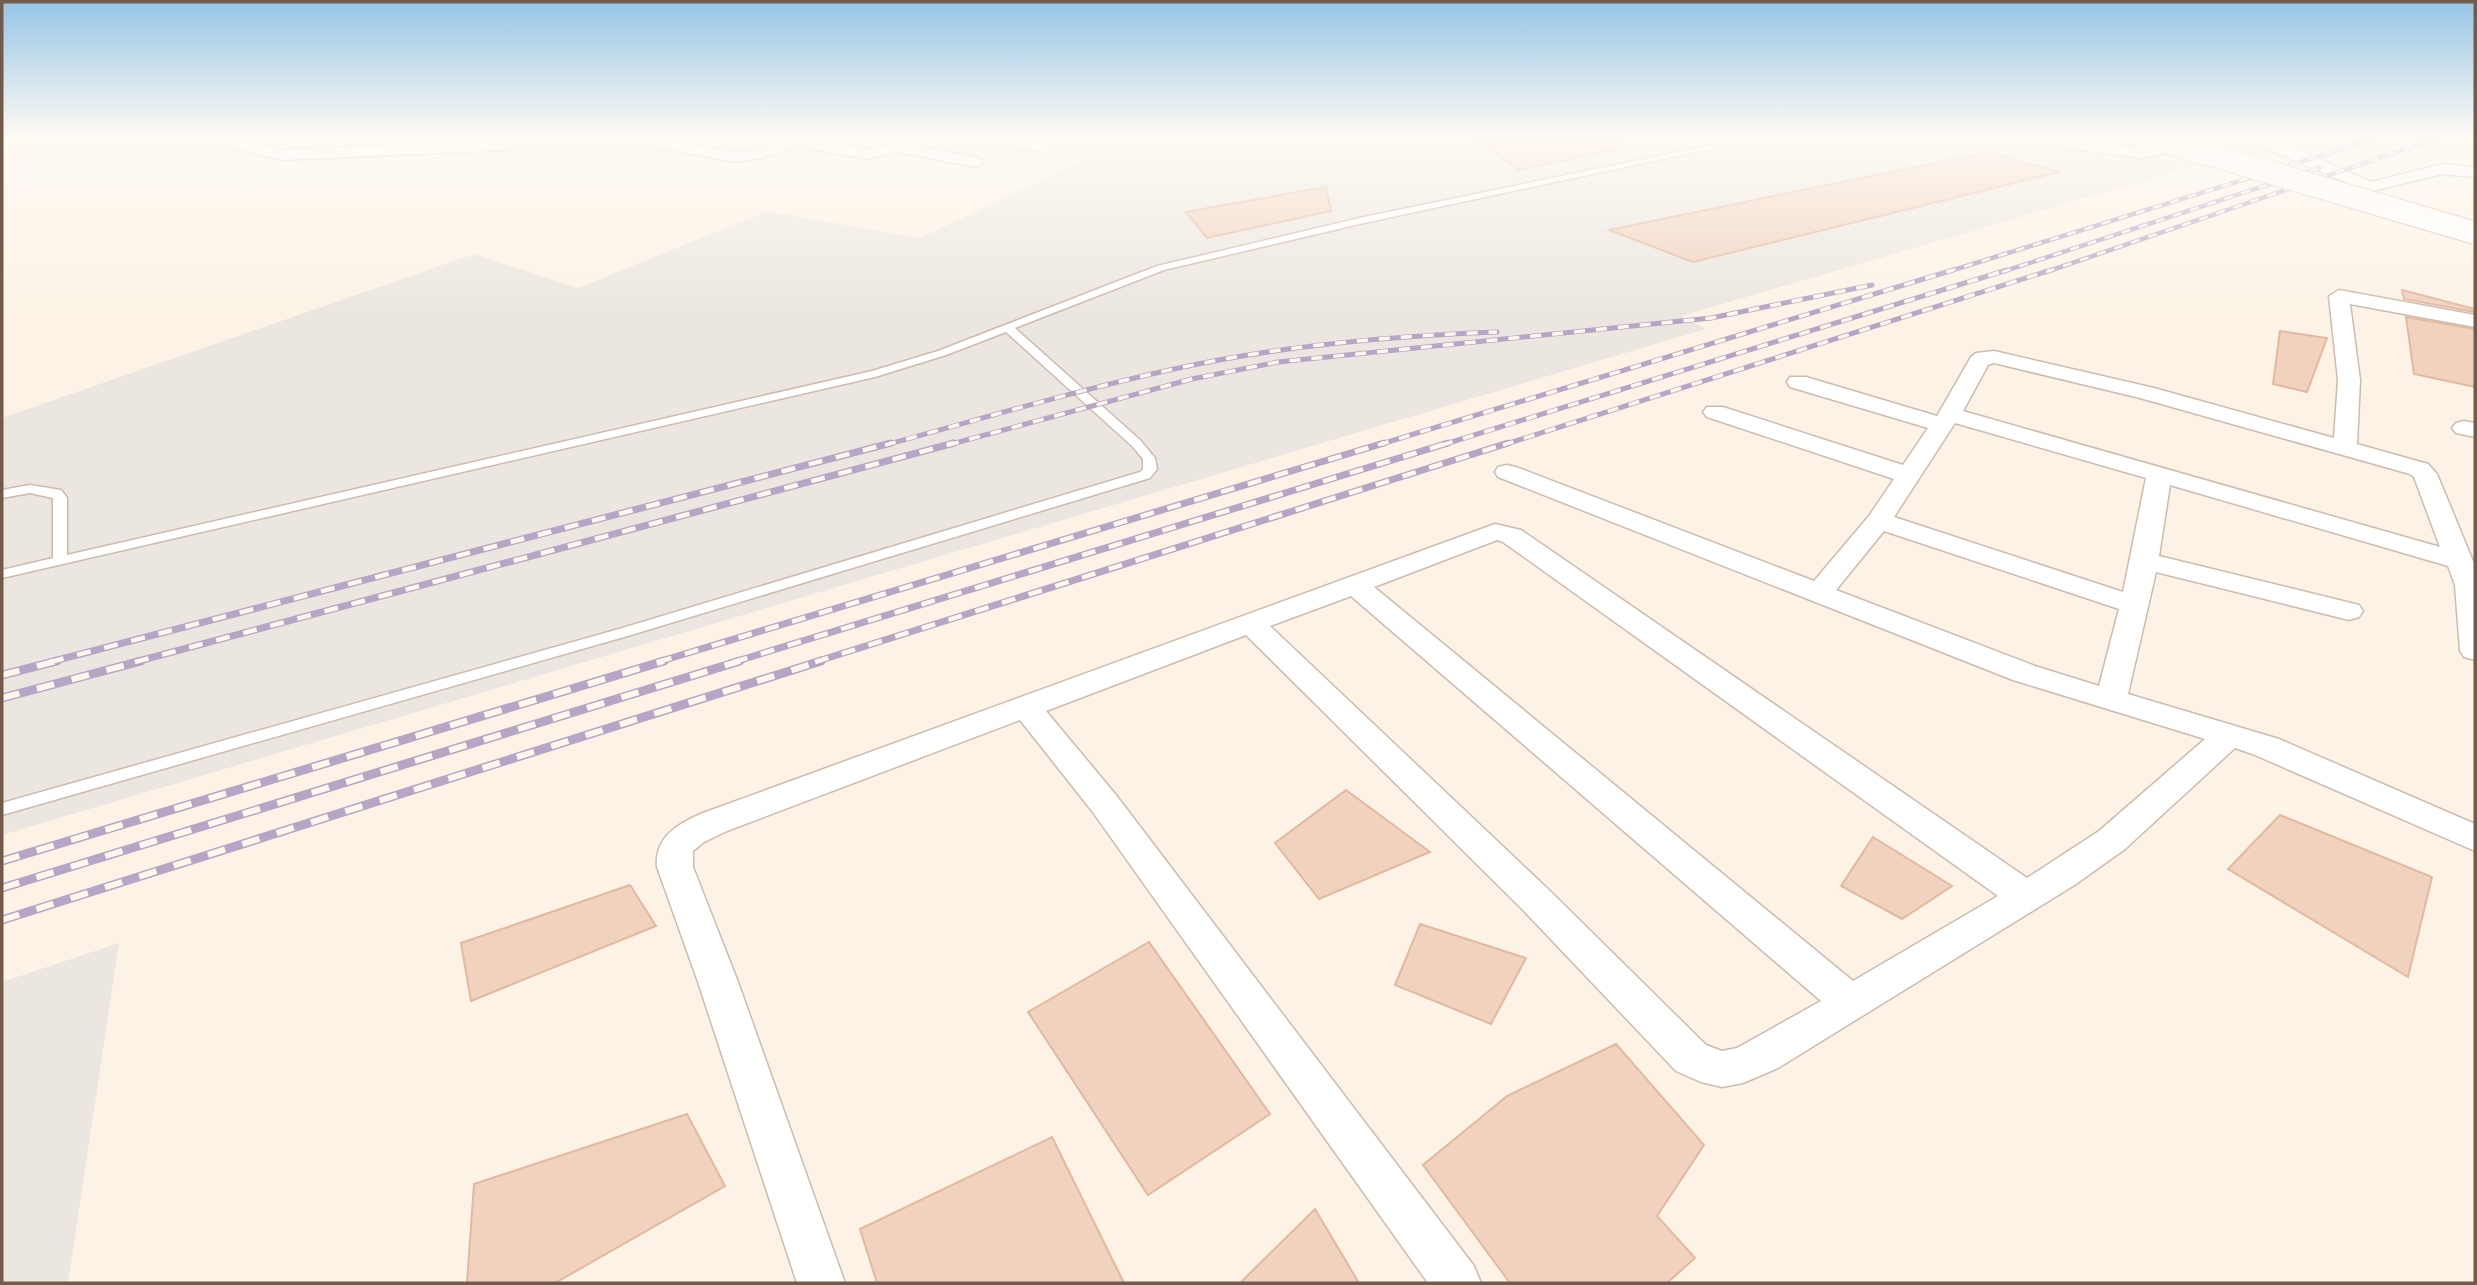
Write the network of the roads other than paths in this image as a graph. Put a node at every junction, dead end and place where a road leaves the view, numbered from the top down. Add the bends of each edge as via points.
1 (1489, 195) edge
2 (2346, 195) edge
3 (2353, 195) edge
4 (2475, 233) edge
5 (2475, 242) edge
6 (2475, 321) edge
7 (1007, 327) junction
8 (1798, 382) dead end
9 (1715, 412) dead end
10 (1946, 419) junction
11 (2345, 448) junction
12 (1507, 472) dead end
13 (2159, 474) junction
14 (1909, 475) junction
15 (2, 494) edge
16 (1879, 521) junction
17 (2464, 553) edge
18 (60, 561) junction
19 (2145, 561) junction
20 (2, 574) edge
21 (1355, 585) junction
22 (1819, 593) junction
23 (2134, 605) junction
24 (2349, 611) dead end
25 (1250, 623) junction
26 (2475, 652) edge
27 (2111, 700) junction
28 (1024, 706) junction
29 (2230, 735) junction
30 (2, 809) edge
31 (2475, 838) edge
32 (2025, 896) junction
33 (1850, 1002) junction
34 (821, 1283) edge
35 (1457, 1283) edge

1 - 7 lane via 1197,257
2 - 4 street, bridge
3 - 5 street via 2348,202 2352,205
6 - 11 street via 2339,296 2348,370
7 - 18 lane via 943,353 820,387
7 - 30 lane via 1136,443 1149,458 1145,475 625,632
8 - 10 street
9 - 14 street
10 - 11 street via 1979,362 1994,357
10 - 13 street
10 - 14 street
11 - 17 street via 2422,471
12 - 22 street
13 - 17 street
13 - 19 street
14 - 16 street
15 - 18 lane via 40,490 60,498
16 - 22 street
16 - 23 street
17 - 26 street
18 - 20 lane
19 - 23 street
19 - 24 street
21 - 25 street
21 - 32 street via 1495,532 1511,536
21 - 33 street
22 - 27 street via 2025,673
23 - 27 street
25 - 28 street
25 - 33 street via 1698,1063 1719,1070 1747,1065
27 - 29 street
28 - 34 street via 715,822 688,836 672,856
28 - 35 street via 1104,803
29 - 31 street
29 - 32 street via 2112,840
32 - 33 street

